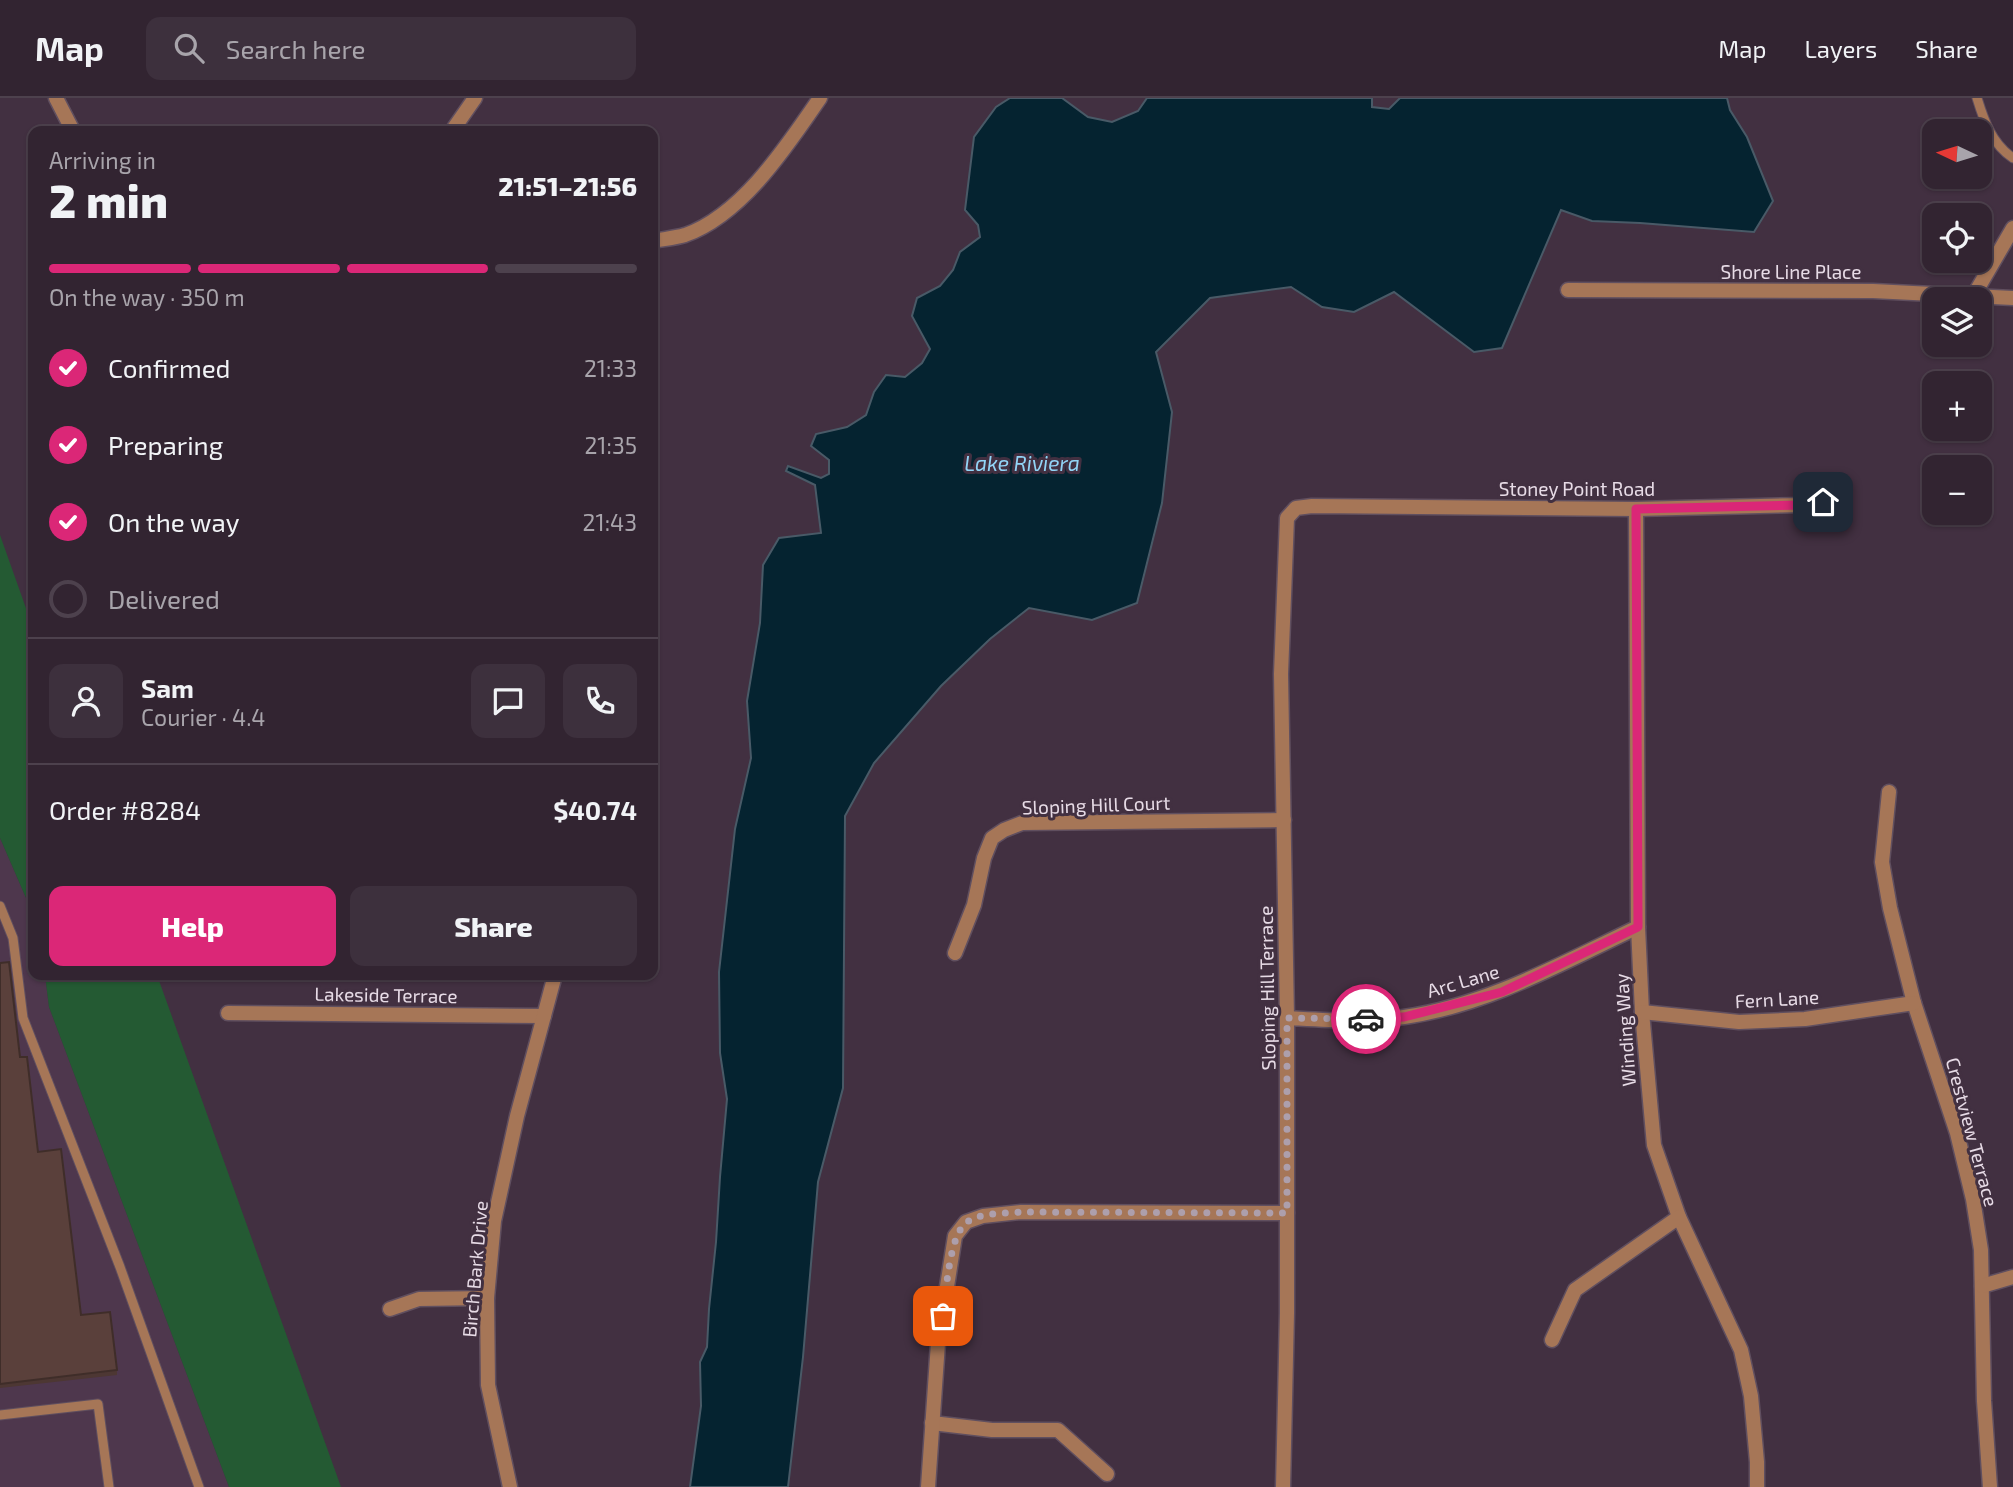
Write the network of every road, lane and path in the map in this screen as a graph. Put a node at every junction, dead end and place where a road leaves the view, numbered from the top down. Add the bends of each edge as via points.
1 (56, 98) edge
2 (475, 98) edge
3 (820, 98) edge
4 (1977, 98) edge
5 (70, 126) edge
6 (455, 126) edge
7 (2013, 158) edge
8 (2013, 228) edge
9 (658, 240) edge
10 (1979, 287) edge
11 (1568, 290) dead end
12 (1922, 293) edge
13 (1992, 296) edge
14 (2013, 298) edge
15 (1842, 498) dead end
16 (1312, 506) joint
17 (1636, 509) junction
18 (1889, 792) dead end
19 (1284, 820) junction
20 (0, 906) edge
21 (1638, 927) junction
22 (955, 953) dead end
23 (554, 980) edge
24 (1914, 1003) junction
25 (1642, 1012) junction
26 (228, 1013) dead end
27 (544, 1016) junction
28 (1287, 1018) junction
29 (1287, 1213) junction
30 (1679, 1217) junction
31 (2013, 1277) edge
32 (1982, 1286) junction
33 (487, 1298) junction
34 (390, 1309) dead end
35 (1552, 1340) dead end
36 (0, 1415) edge
37 (932, 1423) junction
38 (1107, 1474) dead end
39 (109, 1487) edge
40 (200, 1487) edge
41 (510, 1487) edge
42 (928, 1487) edge
43 (1283, 1487) edge
44 (1757, 1487) edge
45 (1990, 1487) edge

1 - 5 street
2 - 6 street
3 - 9 street via 750,190 685,235
4 - 7 lane via 1985,125
8 - 10 street
11 - 12 street, Shore Line Place
13 - 14 street, Shore Line Place
15 - 17 street, Stoney Point Road via 1803,505
16 - 17 street, Stoney Point Road
16 - 19 street, Sloping Hill Terrace via 1296,508 1287,518 1281,674
17 - 21 street, Winding Way
18 - 24 street, Crestview Terrace via 1882,862
19 - 22 street, Sloping Hill Court via 1021,823 992,838
19 - 28 street, Sloping Hill Terrace
20 - 40 lane via 13,938 23,1018
21 - 25 street, Winding Way
21 - 28 street, Arc Lane via 1502,992 1460,1004 1404,1017 1348,1021
23 - 27 street, Birch Bark Drive
24 - 25 street, Fern Lane via 1805,1019 1739,1022
24 - 32 street, Crestview Terrace via 1957,1133 1973,1199
25 - 30 street, Winding Way via 1654,1145
26 - 27 street, Lakeside Terrace
27 - 33 street, Birch Bark Drive via 494,1221
28 - 29 street, Sloping Hill Terrace
29 - 37 street via 1021,1212 966,1222 955,1236 938,1343
29 - 43 street, Sloping Hill Terrace
30 - 35 street via 1575,1290
30 - 44 street, Winding Way via 1741,1350 1751,1396
31 - 32 street
32 - 45 street, Crestview Terrace
33 - 34 street via 419,1298
33 - 41 street, Birch Bark Drive via 488,1385
36 - 39 lane via 98,1404
37 - 38 street via 992,1430 1058,1430
37 - 42 street

